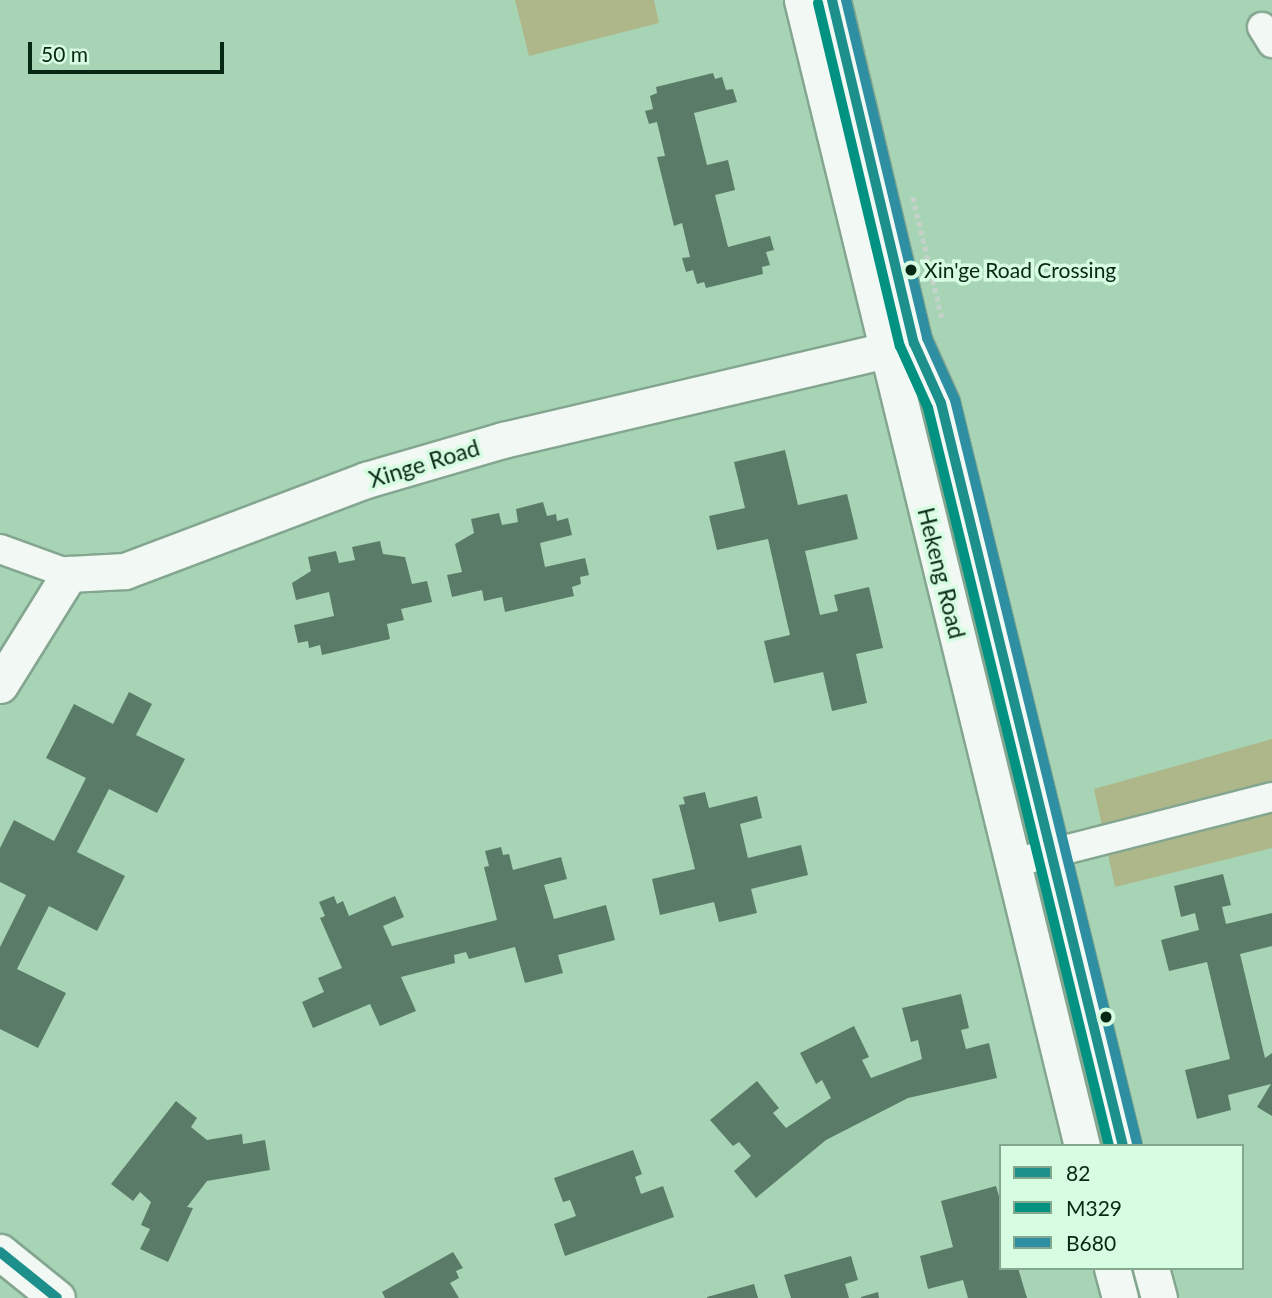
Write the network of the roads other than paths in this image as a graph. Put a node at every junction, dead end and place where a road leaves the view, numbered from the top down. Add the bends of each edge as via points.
1 (802, 0) edge
2 (832, 0) edge
3 (901, 346) junction
4 (0, 549) edge
5 (69, 574) junction
6 (0, 685) edge
7 (1272, 797) edge
8 (1053, 853) junction
9 (1013, 863) junction
10 (1082, 1144) edge
11 (1123, 1144) edge
12 (0, 1252) edge
13 (1113, 1270) edge
14 (1152, 1270) edge
15 (57, 1298) edge
16 (1120, 1298) edge
17 (1159, 1298) edge

1 - 3 street, Hekeng Road
2 - 3 street, Hekeng Road
3 - 5 street, Xinge Road via 503,440 366,480 125,571
3 - 8 street, Hekeng Road via 941,403
3 - 9 street, Hekeng Road
4 - 5 street
5 - 6 street
7 - 8 street
8 - 9 street
8 - 11 street, Hekeng Road
9 - 10 street, Hekeng Road
12 - 15 street
13 - 16 street
14 - 17 street

